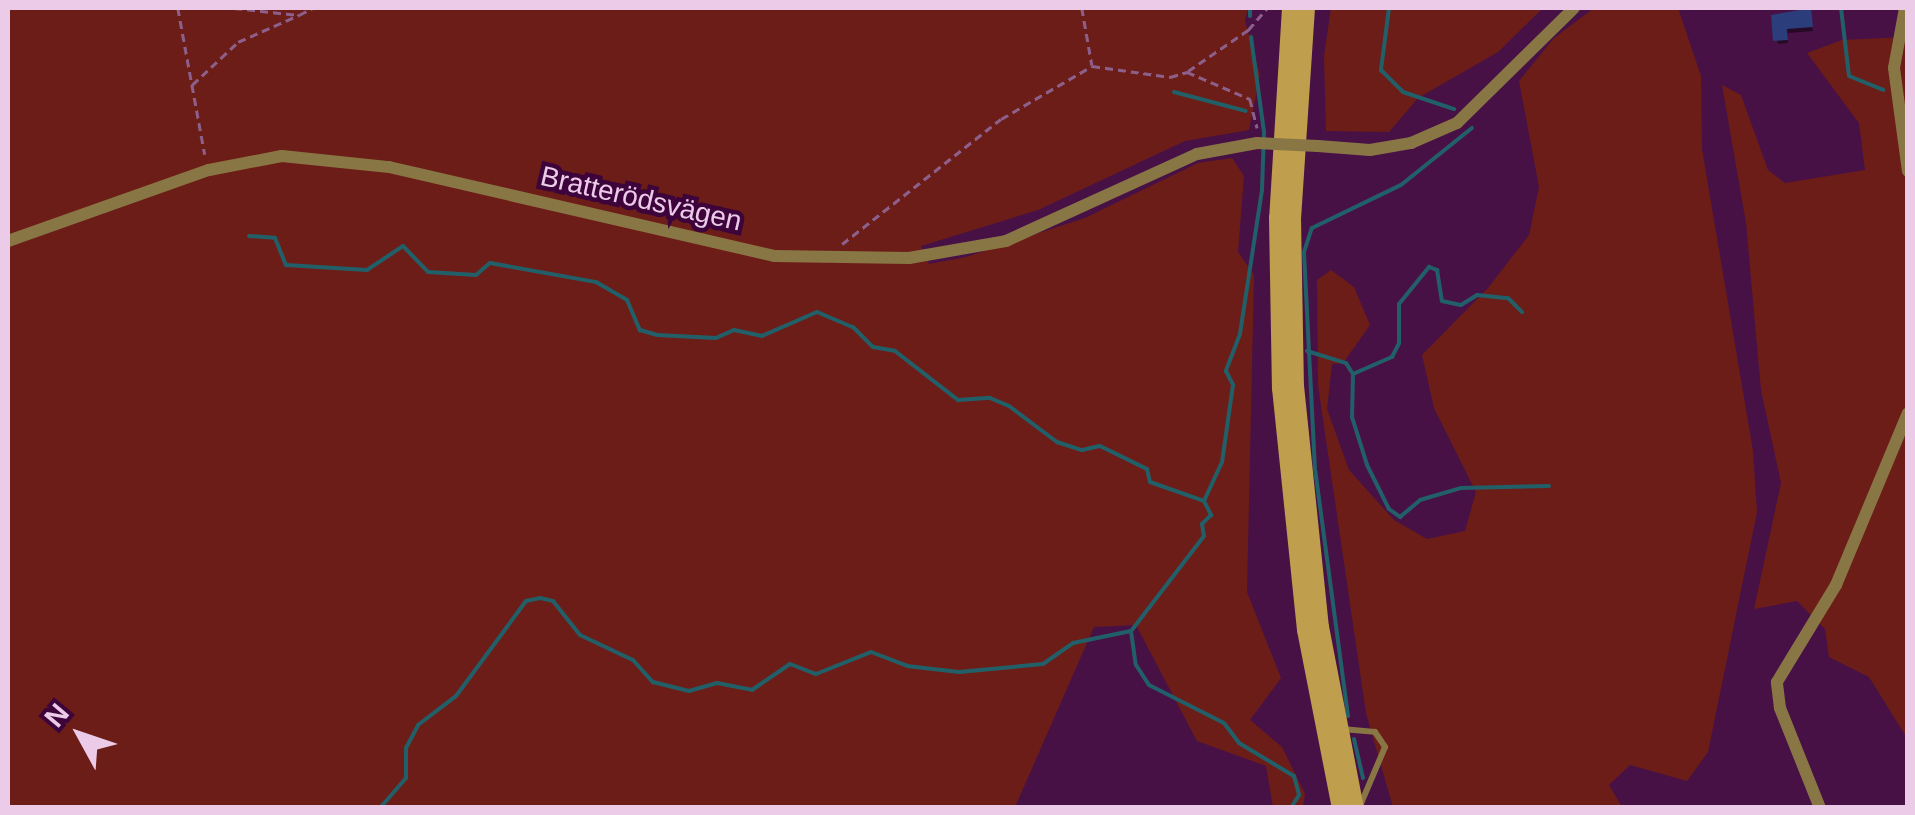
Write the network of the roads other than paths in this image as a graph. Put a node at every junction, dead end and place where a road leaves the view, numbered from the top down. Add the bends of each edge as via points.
1 (1291, 8) edge
2 (1306, 8) edge
3 (1574, 8) edge
4 (1905, 8) edge
5 (1908, 171) edge
6 (8, 241) edge
7 (1908, 413) edge
8 (1331, 731) junction
9 (1341, 808) edge
10 (1357, 808) edge
11 (1820, 808) edge

1 - 8 main road via 1278,218 1280,388 1292,525
2 - 8 main road via 1292,218 1295,386
3 - 6 street, Bratterödsvägen, bridge via 1456,124 1411,143 1370,150 1257,143 1197,154 1006,242 936,256 775,256 337,158 282,156 210,170
4 - 5 street via 1894,68
7 - 11 street via 1836,584 1776,682
8 - 9 main road
8 - 10 main road
8 - 10 lane via 1364,728 1385,746

